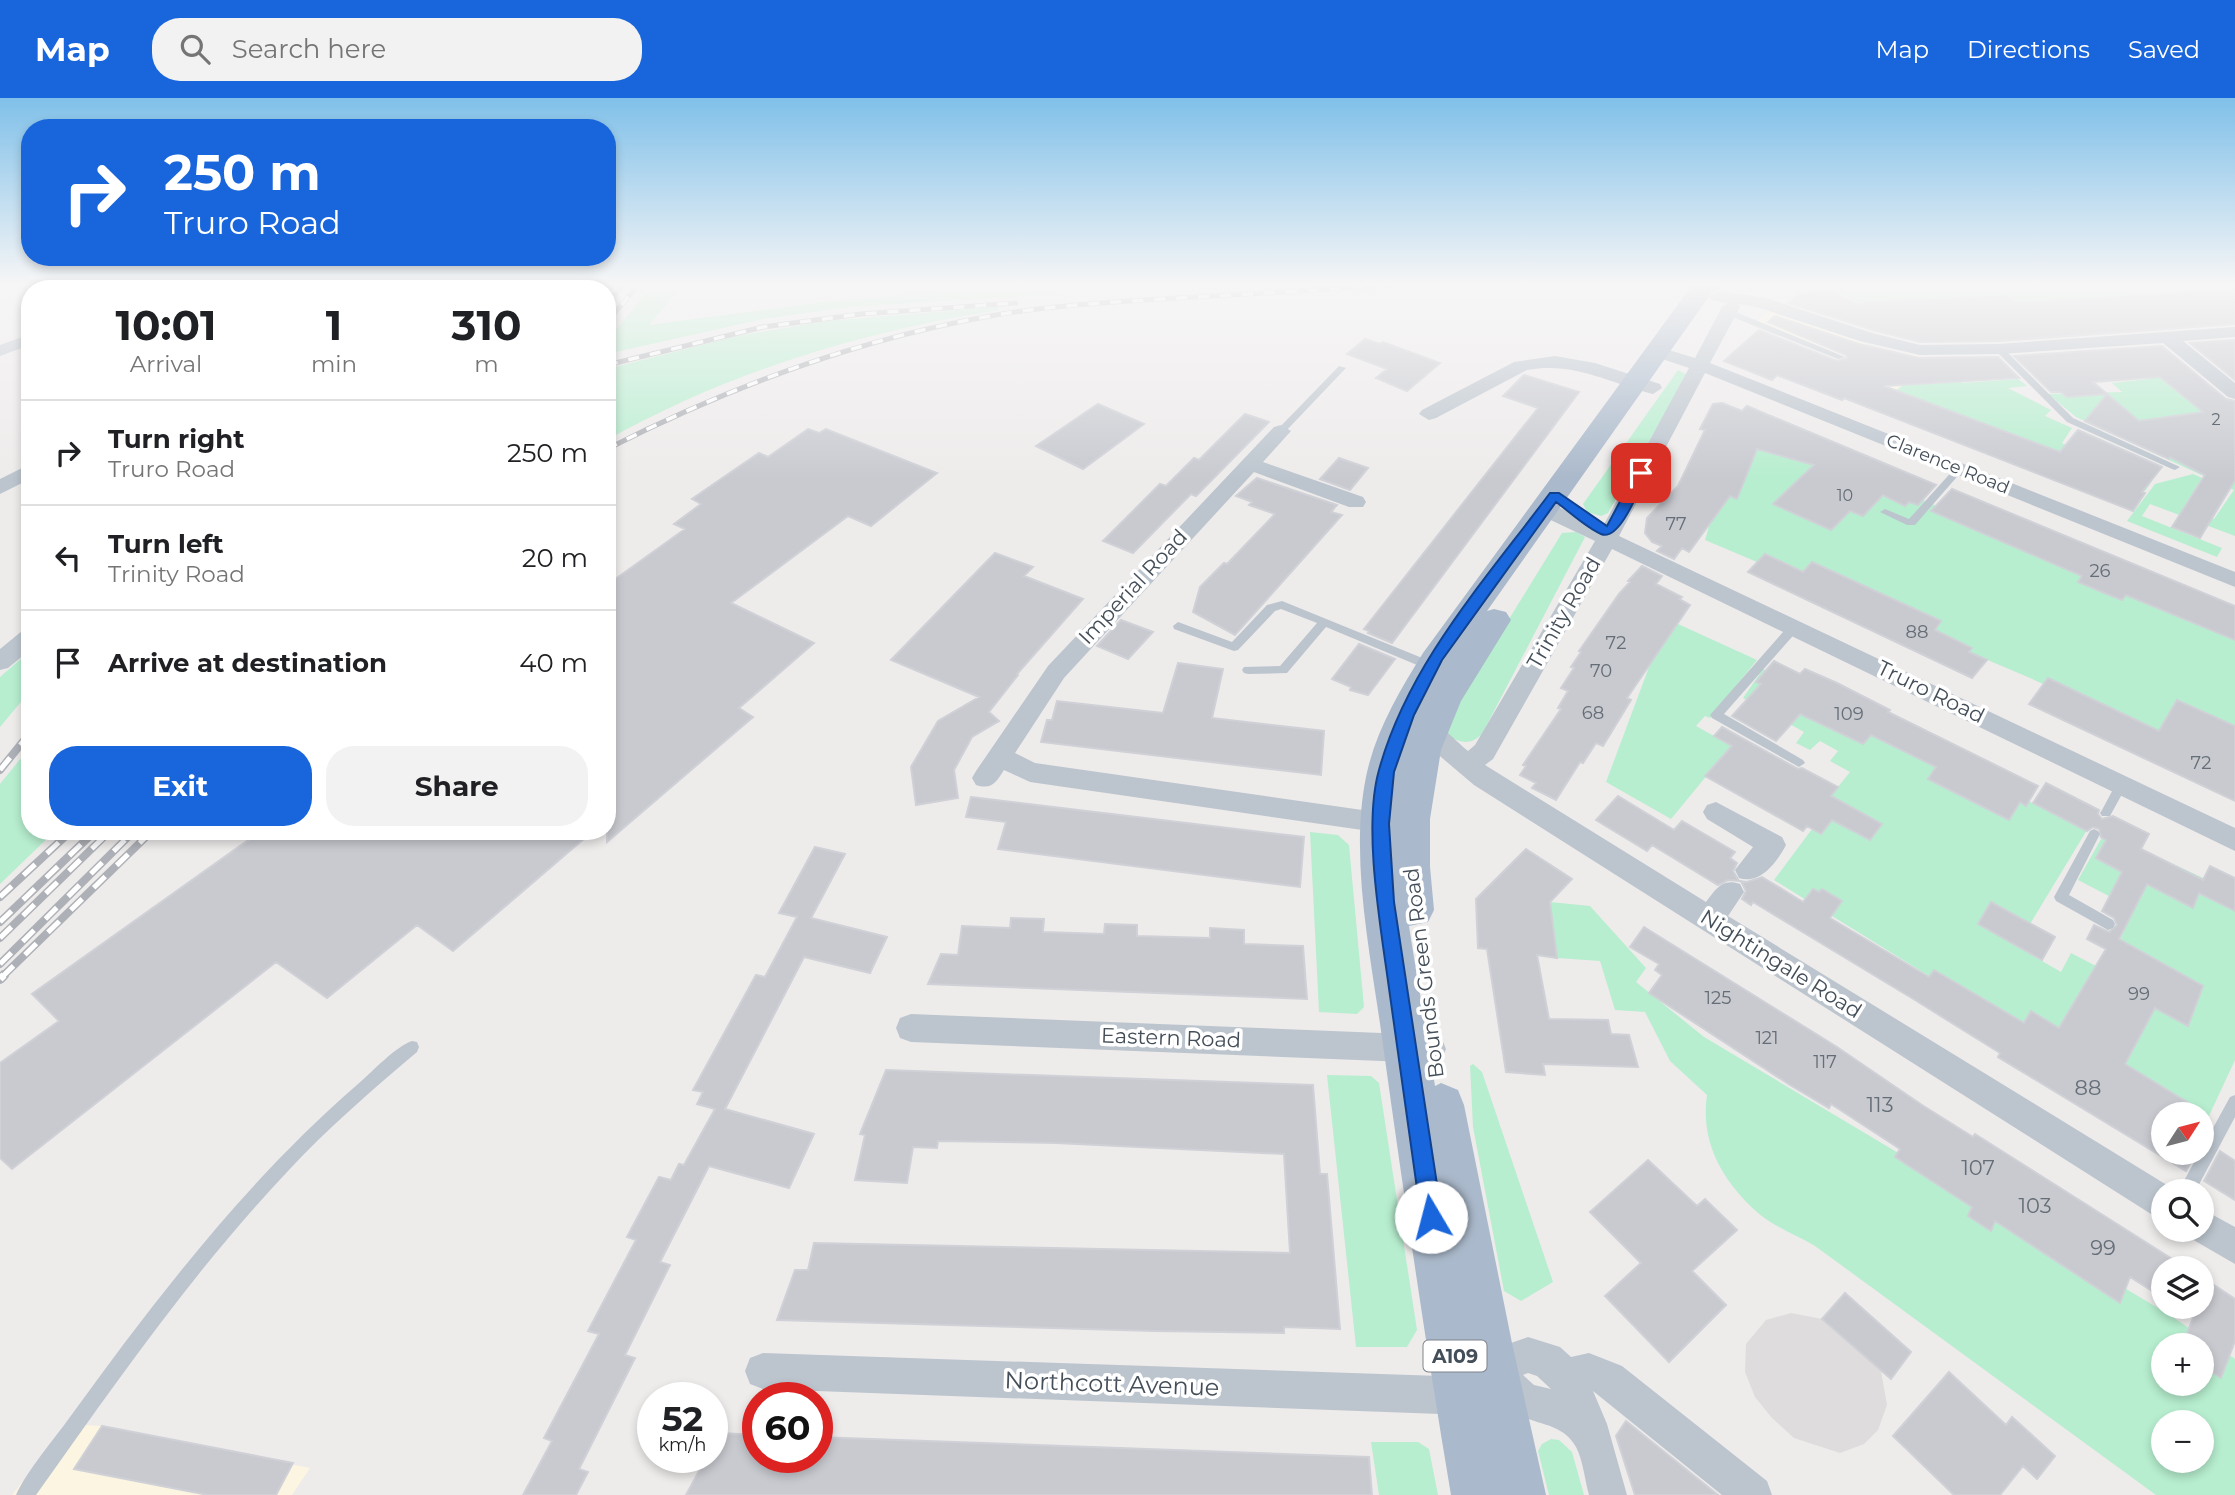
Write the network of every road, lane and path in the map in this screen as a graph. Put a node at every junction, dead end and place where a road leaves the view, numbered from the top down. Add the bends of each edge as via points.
1 (1684, 349) edge
2 (1826, 349) edge
3 (1999, 349) edge
4 (2181, 349) edge
5 (1841, 357) dead end
6 (1678, 358) junction
7 (1342, 368) dead end
8 (1644, 385) junction
9 (2235, 393) edge
10 (1429, 414) dead end
11 (1281, 430) joint
12 (1250, 464) junction
13 (2175, 467) dead end
14 (1959, 469) junction
15 (21, 475) edge
16 (0, 488) edge
17 (1356, 502) dead end
18 (1558, 507) junction
19 (1885, 512) dead end
20 (1610, 535) junction
21 (2235, 580) edge
22 (1324, 622) junction
23 (1178, 625) dead end
24 (1795, 626) junction
25 (21, 644) edge
26 (0, 662) edge
27 (1248, 670) dead end
28 (1444, 672) junction
29 (1417, 724) junction
30 (1799, 763) dead end
31 (1466, 765) junction
32 (2121, 785) junction
33 (1716, 812) dead end
34 (2106, 813) dead end
35 (1395, 825) junction
36 (2094, 834) dead end
37 (2235, 840) edge
38 (1749, 870) dead end
39 (1730, 892) dead end
40 (1709, 919) junction
41 (2109, 924) dead end
42 (911, 1028) dead end
43 (412, 1047) dead end
44 (1419, 1048) junction
45 (2235, 1102) edge
46 (2193, 1179) edge
47 (2151, 1195) edge
48 (2214, 1234) edge
49 (2235, 1247) edge
50 (764, 1371) dead end
51 (1567, 1376) junction
52 (1485, 1381) junction
53 (1590, 1433) junction
54 (25, 1495) edge
55 (1480, 1495) edge
56 (1517, 1495) edge
57 (1608, 1495) edge
58 (1753, 1495) edge

1 - 6 main road, Bounds Green Road / A109
2 - 5 lane
3 - 13 lane via 2070,420
4 - 9 street
6 - 8 main road, Bounds Green Road / A109
6 - 14 street, Clarence Road
6 - 20 street, Trinity Road
7 - 11 lane
8 - 10 street via 1572,363 1536,362
8 - 18 main road, Bounds Green Road / A109
11 - 12 street, Imperial Road
12 - 17 street
12 - 35 street, Imperial Road via 1056,672 993,767
14 - 19 lane via 1911,523
14 - 21 street, Clarence Road
15 - 16 street
18 - 20 street, Truro Road
18 - 28 main road, Bounds Green Road / A109
20 - 24 street, Truro Road
20 - 31 street, Trinity Road via 1484,752
22 - 23 lane via 1276,606 1234,647
22 - 27 lane via 1283,670
22 - 28 lane
24 - 30 lane via 1716,715
24 - 32 street, Truro Road
25 - 26 street
28 - 29 main road, Bounds Green Road / A109
29 - 31 street, Nightingale Road
29 - 35 main road, Bounds Green Road / A109
31 - 40 street, Nightingale Road
32 - 34 lane
32 - 37 street, Truro Road
33 - 38 street via 1772,845
35 - 44 main road, Bounds Green Road / A109 via 1411,901
36 - 41 lane via 2061,897
39 - 40 street
40 - 47 street, Nightingale Road
42 - 44 street, Eastern Road
43 - 54 lane via 336,1111 265,1183 160,1308
44 - 52 main road, Bounds Green Road / A109
45 - 46 lane
48 - 49 street
50 - 52 street, Northcott Avenue via 1440,1395
51 - 52 street via 1532,1354 1516,1355
51 - 53 street
51 - 58 street via 1589,1371 1609,1379
52 - 53 street via 1530,1405 1562,1412
52 - 55 main road, Bounds Green Road / A109
52 - 56 main road, Bounds Green Road / A109
53 - 57 street

